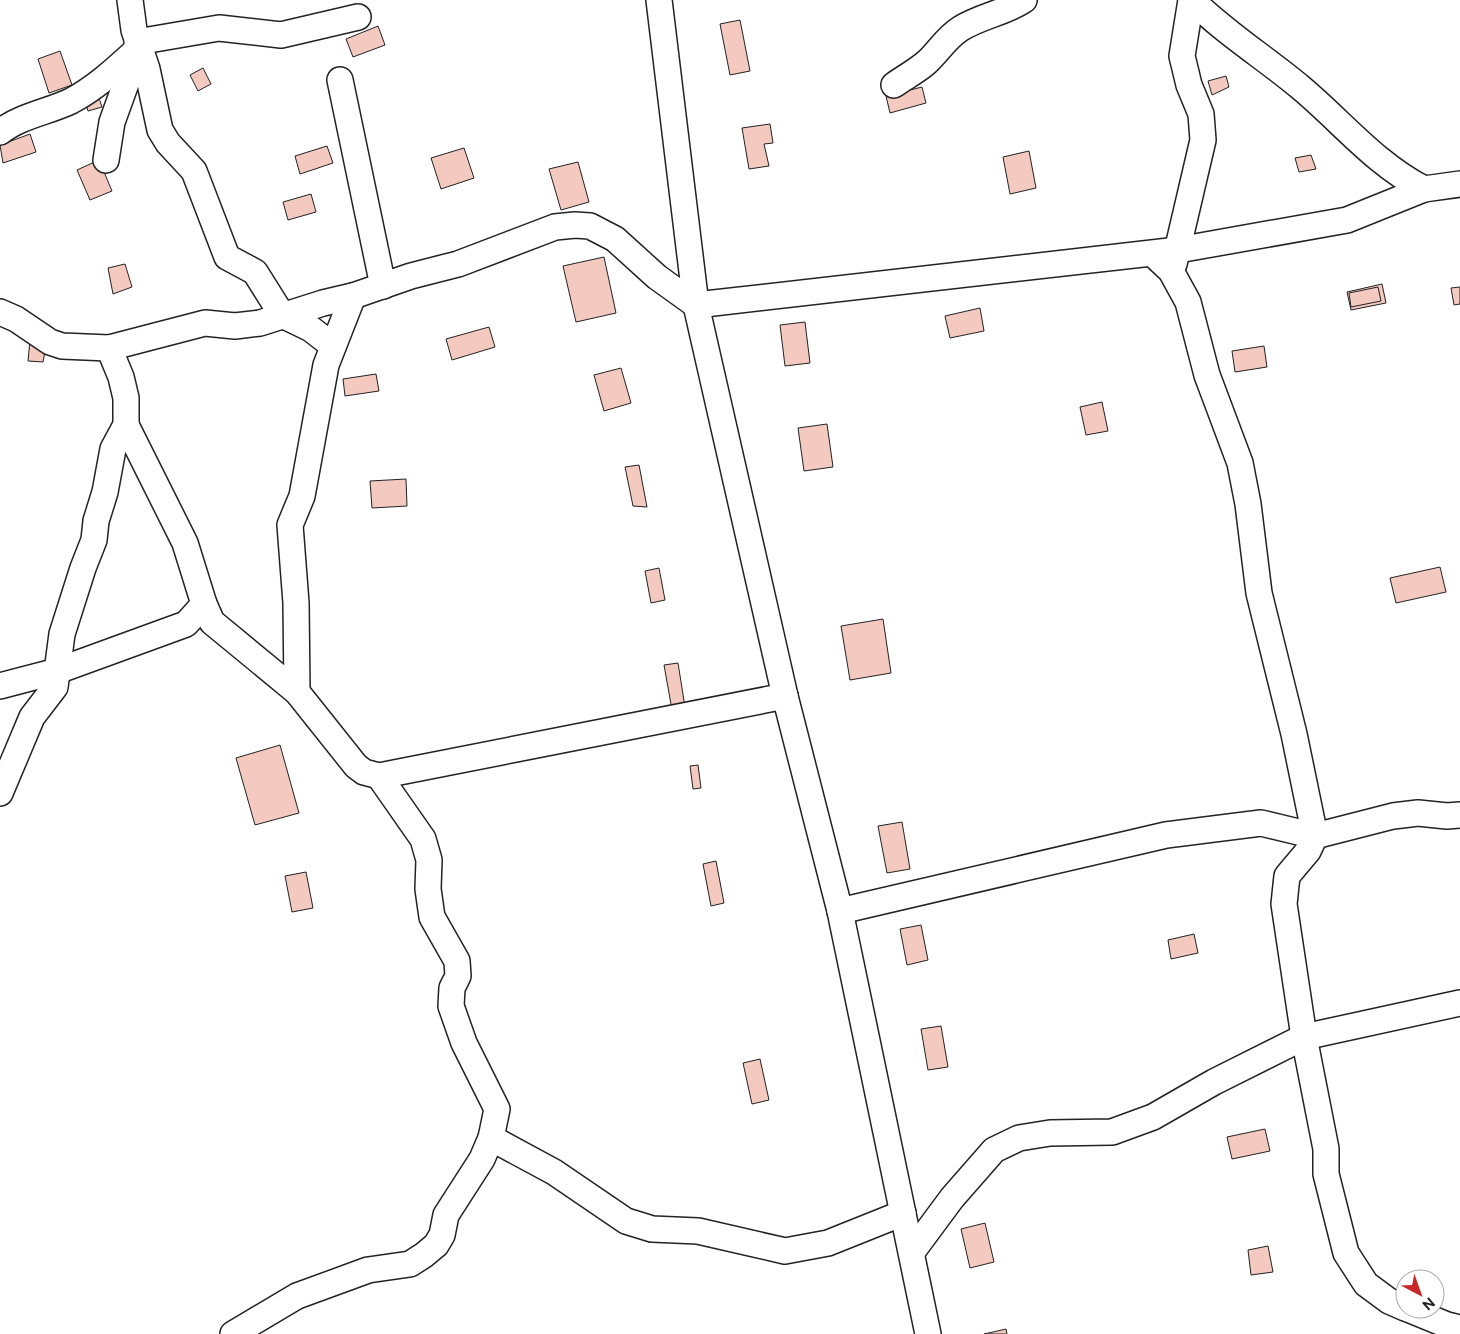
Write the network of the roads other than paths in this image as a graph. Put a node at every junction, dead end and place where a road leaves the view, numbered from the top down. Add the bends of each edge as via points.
1 (122, 0) edge
2 (130, 0) edge
3 (659, 0) edge
4 (1024, 0) edge
5 (1191, 0) edge
6 (358, 17) dead end
7 (137, 40) junction
8 (340, 80) dead end
9 (894, 85) dead end
10 (0, 132) edge
11 (106, 160) dead end
12 (1460, 184) edge
13 (1424, 189) junction
14 (1175, 261) junction
15 (383, 286) junction
16 (354, 296) junction
17 (696, 305) junction
18 (0, 312) edge
19 (282, 315) junction
20 (333, 346) junction
21 (109, 348) junction
22 (126, 425) junction
23 (208, 613) junction
24 (57, 671) junction
25 (0, 686) edge
26 (297, 692) junction
27 (785, 696) junction
28 (379, 776) junction
29 (0, 793) edge
30 (1460, 815) edge
31 (1315, 836) junction
32 (840, 911) junction
33 (1460, 1003) edge
34 (1304, 1038) junction
35 (491, 1138) junction
36 (903, 1213) junction
37 (912, 1252) junction
38 (1395, 1303) edge
39 (1436, 1319) edge
40 (1460, 1328) edge
41 (233, 1334) edge
42 (928, 1334) edge

1 - 7 street
2 - 7 street
3 - 17 street
4 - 9 street via 960,29 945,40 927,62
5 - 13 street via 1213,22 1299,86 1400,177
5 - 14 street via 1182,56 1201,114 1203,140
6 - 7 street via 281,35 220,28
7 - 10 street via 101,82 70,101 9,124
7 - 11 street via 112,122
7 - 19 street via 147,69 160,130 194,171 227,257 255,272
8 - 15 street
12 - 13 street
13 - 14 street via 1347,220
14 - 17 street via 1153,254
14 - 31 street via 1207,375 1240,464 1259,593
15 - 16 street
15 - 17 street via 458,264 555,228 575,225 590,226 615,239
16 - 19 street
16 - 20 street
17 - 27 street
18 - 21 street via 62,346
19 - 20 street via 311,329
19 - 21 street via 260,323 235,326 205,324
20 - 26 street via 326,365 302,496 290,525 296,602
21 - 22 street via 126,398
22 - 23 street via 185,543
22 - 24 street via 113,449 94,540 62,634
23 - 24 street
23 - 26 street
24 - 25 street
24 - 29 street via 55,688 32,717
26 - 28 street via 356,766
27 - 28 street
27 - 32 street
28 - 35 street via 423,838 429,860 428,889 432,917 457,961 458,976 452,988 451,1006 464,1043 497,1109
30 - 31 street via 1418,813 1393,816
31 - 32 street via 1260,823 1166,835
31 - 34 street via 1308,851 1287,876 1284,889
32 - 36 street
33 - 34 street
34 - 37 street via 1214,1082 1153,1117 1112,1132 1050,1133 1019,1138 994,1150 952,1198
34 - 38 street via 1326,1149 1326,1174 1346,1253 1366,1284
35 - 36 street via 554,1172 626,1221 652,1229 698,1231 785,1251 828,1243
35 - 41 street via 482,1159 446,1215 436,1246 410,1264 368,1270 306,1292
36 - 37 street
37 - 42 street
39 - 40 street

